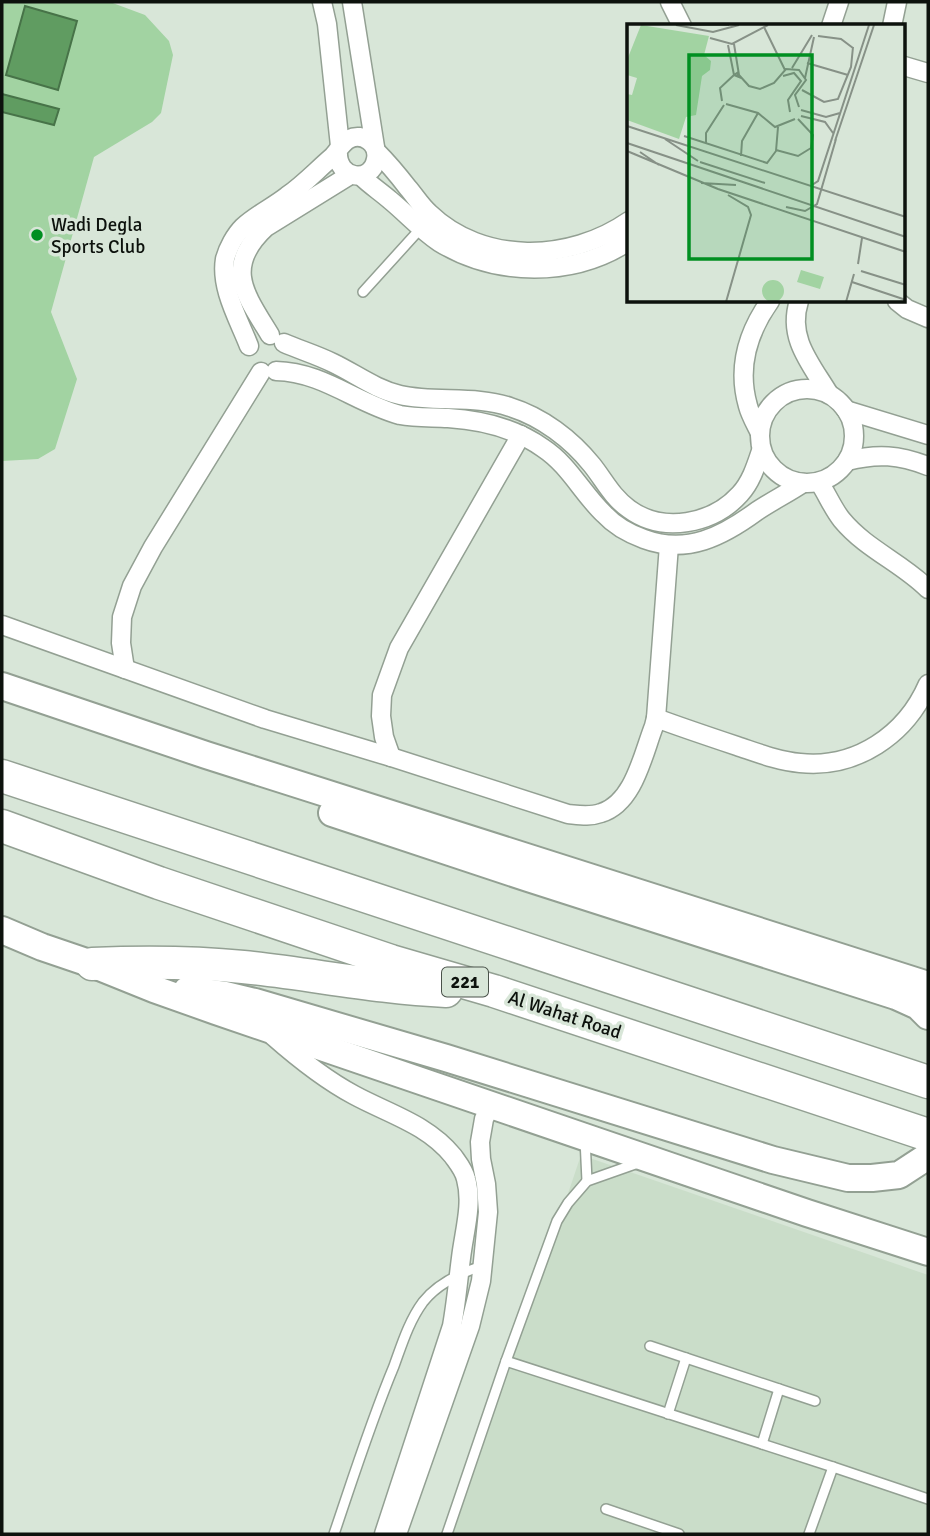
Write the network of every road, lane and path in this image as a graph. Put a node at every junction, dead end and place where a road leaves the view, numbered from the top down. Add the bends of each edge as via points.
1 (322, 2) edge
2 (352, 2) edge
3 (670, 2) edge
4 (839, 2) edge
5 (897, 2) edge
6 (681, 24) edge
7 (832, 24) edge
8 (892, 24) edge
9 (906, 67) edge
10 (928, 73) edge
11 (339, 149) junction
12 (376, 149) junction
13 (356, 176) junction
14 (627, 223) edge
15 (421, 229) junction
16 (627, 243) edge
17 (363, 292) dead end
18 (769, 303) edge
19 (798, 303) edge
20 (900, 303) edge
21 (928, 318) edge
22 (277, 339) junction
23 (249, 346) junction
24 (268, 372) junction
25 (830, 394) junction
26 (380, 398) junction
27 (846, 410) junction
28 (759, 431) junction
29 (521, 435) junction
30 (928, 435) edge
31 (761, 451) junction
32 (847, 461) junction
33 (928, 466) edge
34 (811, 482) junction
35 (618, 500) junction
36 (604, 515) junction
37 (669, 545) junction
38 (928, 589) edge
39 (2, 625) edge
40 (125, 669) junction
41 (928, 684) edge
42 (2, 685) edge
43 (656, 718) junction
44 (2, 754) edge
45 (206, 755) junction
46 (391, 757) junction
47 (2, 776) edge
48 (69, 799) junction
49 (2, 826) edge
50 (2, 930) edge
51 (92, 964) junction
52 (928, 985) edge
53 (154, 989) junction
54 (495, 990) junction
55 (928, 1016) edge
56 (262, 1027) junction
57 (928, 1082) edge
58 (491, 1104) junction
59 (928, 1135) edge
60 (585, 1138) junction
61 (928, 1156) edge
62 (650, 1158) junction
63 (587, 1181) junction
64 (928, 1252) edge
65 (482, 1266) junction
66 (459, 1273) junction
67 (650, 1346) dead end
68 (687, 1358) junction
69 (506, 1361) junction
70 (779, 1389) junction
71 (816, 1401) dead end
72 (668, 1414) junction
73 (424, 1437) junction
74 (762, 1444) junction
75 (833, 1467) junction
76 (928, 1499) edge
77 (606, 1509) dead end
78 (334, 1534) edge
79 (384, 1534) edge
80 (397, 1534) edge
81 (447, 1534) edge
82 (679, 1534) edge
83 (809, 1534) edge

1 - 11 street
2 - 12 street
3 - 6 street
4 - 7 street
5 - 8 street
9 - 10 street
11 - 12 street via 346,140 362,137
11 - 13 street via 340,166
11 - 23 street via 287,196 242,228 231,244 224,268 226,283
12 - 13 street via 371,171
12 - 14 street via 428,213 483,246 514,253 561,249
13 - 15 street
13 - 22 street via 266,227 247,250 242,264 245,294
15 - 16 street via 460,253 519,268 580,263
15 - 17 lane
18 - 28 street via 750,335 744,357 748,407
19 - 25 street via 794,320 797,337
20 - 21 street
22 - 23 street via 258,337
22 - 24 street via 286,348 286,359 280,368
22 - 26 street via 324,358
23 - 24 street via 248,359 255,369
24 - 26 street via 316,378
24 - 40 street via 132,586 122,617
25 - 27 street
25 - 28 street via 810,389 789,392 772,403
26 - 29 street via 398,414 477,421
26 - 35 street via 475,400 526,413 580,451
27 - 30 street
27 - 32 street via 854,439
28 - 31 street
29 - 36 street via 564,465
29 - 46 street via 399,648 382,695 384,737
31 - 34 street via 782,477
31 - 35 street via 741,493 702,519 664,522 631,511
32 - 33 street via 898,456
32 - 34 street via 835,474
34 - 37 street via 720,535
34 - 38 street via 864,541
35 - 36 street
36 - 37 street via 634,535
37 - 43 street
39 - 40 street
40 - 46 street
41 - 43 street via 910,717 885,740 848,758 825,763 777,759
42 - 45 main road
43 - 46 street via 625,797 615,807 585,816
44 - 48 highway
45 - 52 main road
45 - 55 main road via 238,777 274,792 896,996
47 - 48 highway
48 - 57 highway
49 - 54 highway, Al Wahat Road / 221 via 366,952
50 - 51 main road
51 - 53 main road
51 - 54 highway via 213,965 424,989
53 - 56 main road
53 - 61 main road via 255,1002 773,1160 848,1178 898,1175
54 - 59 highway, Al Wahat Road / 221
56 - 58 main road
56 - 66 street via 310,1068 427,1131 461,1167 468,1202
58 - 60 main road
58 - 65 street via 480,1142 488,1212
60 - 62 main road
60 - 63 lane
62 - 63 lane
62 - 64 main road
63 - 69 lane via 558,1221
65 - 66 lane
65 - 73 street via 470,1326
66 - 73 street via 452,1326
66 - 78 lane via 425,1300 411,1321
67 - 68 lane
68 - 70 lane
68 - 72 lane
69 - 72 lane
69 - 81 lane
70 - 71 lane
70 - 74 lane
72 - 74 lane
73 - 79 street
73 - 80 street
74 - 75 lane
75 - 76 lane
75 - 83 lane
77 - 82 lane

